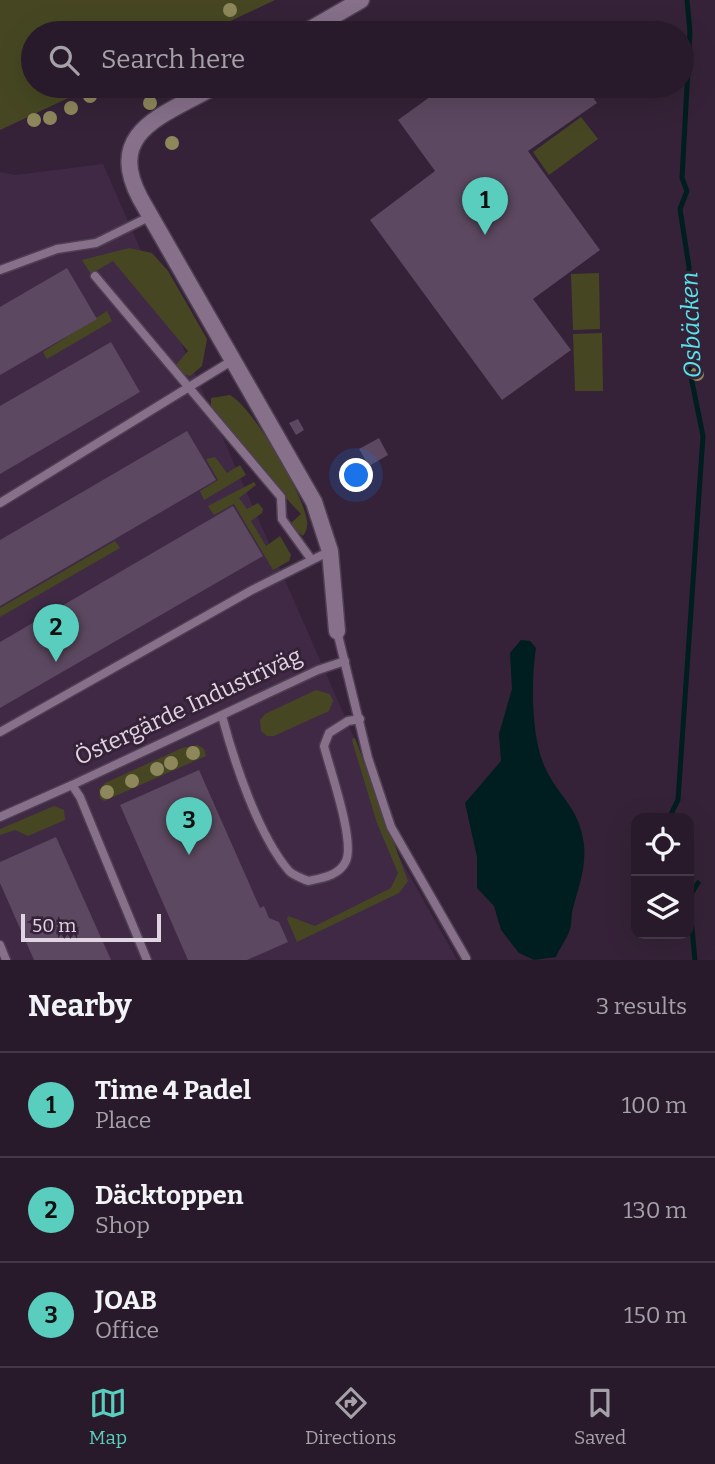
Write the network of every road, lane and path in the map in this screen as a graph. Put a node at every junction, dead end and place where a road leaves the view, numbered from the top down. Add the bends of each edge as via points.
1 (361, 0) edge
2 (325, 21) edge
3 (194, 98) edge
4 (150, 216) junction
5 (0, 270) edge
6 (95, 276) dead end
7 (233, 360) junction
8 (188, 388) junction
9 (0, 503) edge
10 (330, 551) junction
11 (312, 559) junction
12 (337, 631) joint
13 (345, 661) junction
14 (222, 716) junction
15 (360, 719) junction
16 (0, 732) edge
17 (72, 785) junction
18 (0, 817) edge
19 (0, 945) edge
20 (466, 958) dead end
21 (6, 960) edge
22 (147, 960) edge

1 - 2 street
3 - 4 street via 149,124 132,140 127,166
4 - 5 lane via 96,243 57,249
4 - 7 street
6 - 8 lane
7 - 8 lane
7 - 10 street via 314,502
8 - 9 lane
8 - 11 lane via 281,497 282,519
10 - 11 lane
10 - 12 street
11 - 16 lane
12 - 13 lane
13 - 14 lane, Östergärde Industriväg
13 - 15 lane
14 - 15 lane via 248,797 271,842 290,872 308,881 331,876 346,861 347,842 324,746 329,733
14 - 17 lane, Östergärde Industriväg
15 - 20 lane via 391,827
17 - 18 lane
17 - 22 lane, Östergärde Industriväg
19 - 21 lane

